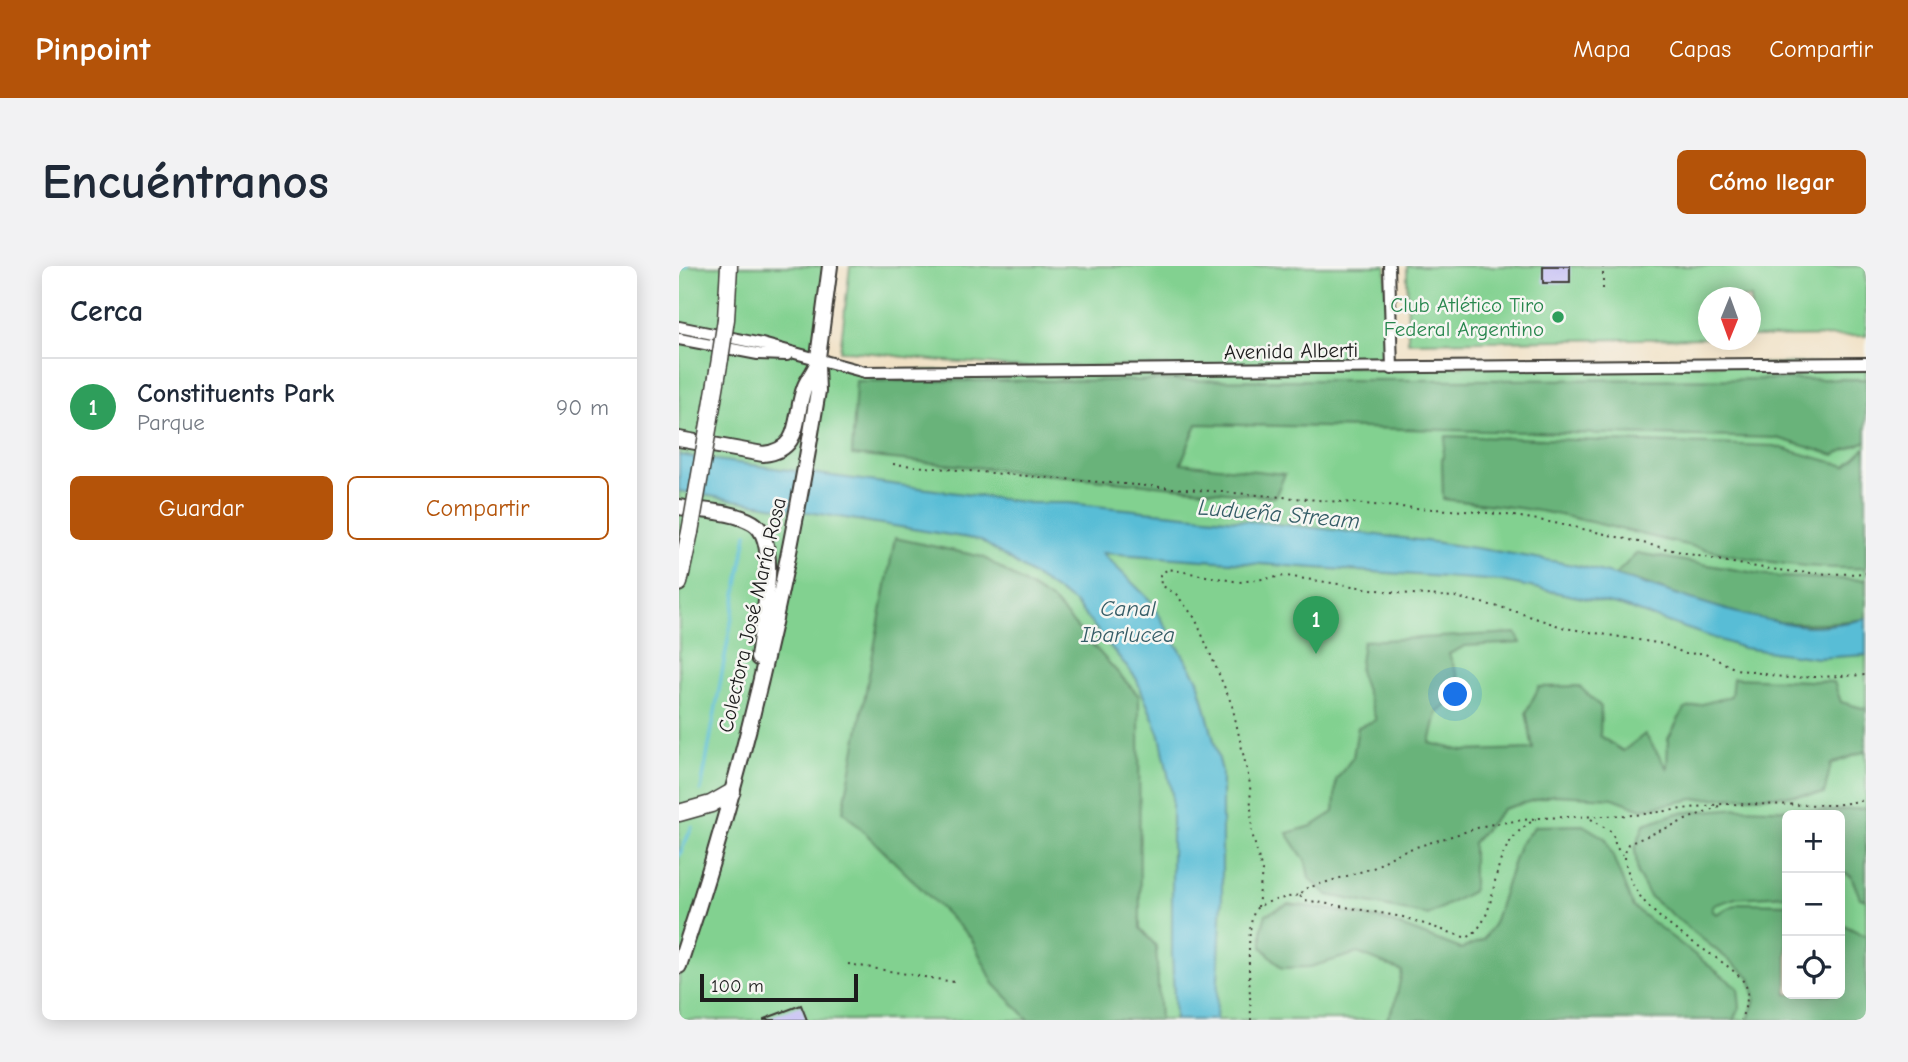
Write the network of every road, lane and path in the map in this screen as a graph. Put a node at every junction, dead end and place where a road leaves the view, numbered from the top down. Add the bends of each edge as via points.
1 (729, 266) edge
2 (830, 266) edge
3 (1389, 266) edge
4 (1602, 266) edge
5 (1603, 290) dead end
6 (679, 327) edge
7 (679, 339) edge
8 (813, 360) junction
9 (1866, 363) edge
10 (1392, 369) junction
11 (679, 439) edge
12 (893, 464) dead end
13 (679, 507) edge
14 (1866, 573) edge
15 (679, 583) edge
16 (1866, 675) edge
17 (754, 708) junction
18 (732, 792) junction
19 (1866, 800) edge
20 (1722, 804) junction
21 (679, 813) edge
22 (1537, 818) junction
23 (1589, 818) junction
24 (1623, 856) junction
25 (1300, 895) junction
26 (1258, 908) junction
27 (848, 964) dead end
28 (679, 966) edge
29 (954, 982) dead end
30 (1251, 1020) edge
31 (1741, 1020) edge

1 - 15 highway, bridge via 720,359
2 - 8 main road, Colectora José María Rosa
3 - 10 street
4 - 5 path
6 - 8 street, Avenida Alberti
7 - 8 street, Avenida Alberti
8 - 10 street, Avenida Alberti via 852,371 912,374
8 - 11 main road via 793,435 775,453
8 - 17 main road, Colectora José María Rosa via 818,391 807,458
9 - 10 street, Avenida Alberti
12 - 14 path via 1108,485 1470,510 1543,520 1753,568 1831,575
13 - 17 main road via 751,521 765,536 769,561
16 - 26 path via 1788,678 1736,669 1703,653 1686,654 1663,644 1565,628 1455,597 1286,576 1239,582 1168,569 1160,575 1161,584 1176,594 1195,618 1235,716 1262,871
17 - 18 main road, Colectora José María Rosa
18 - 21 highway
18 - 28 main road, Colectora José María Rosa
19 - 20 path via 1835,805
20 - 23 path
20 - 24 path via 1628,844
22 - 23 path
22 - 25 path via 1450,835 1400,852 1373,868 1304,889
22 - 25 path via 1518,829 1505,845 1485,918 1478,932 1467,938 1403,917 1305,900
23 - 24 path via 1612,832
24 - 31 path via 1646,906 1685,939 1740,975 1747,988
25 - 26 path
26 - 30 path via 1252,915 1249,946
27 - 29 path

